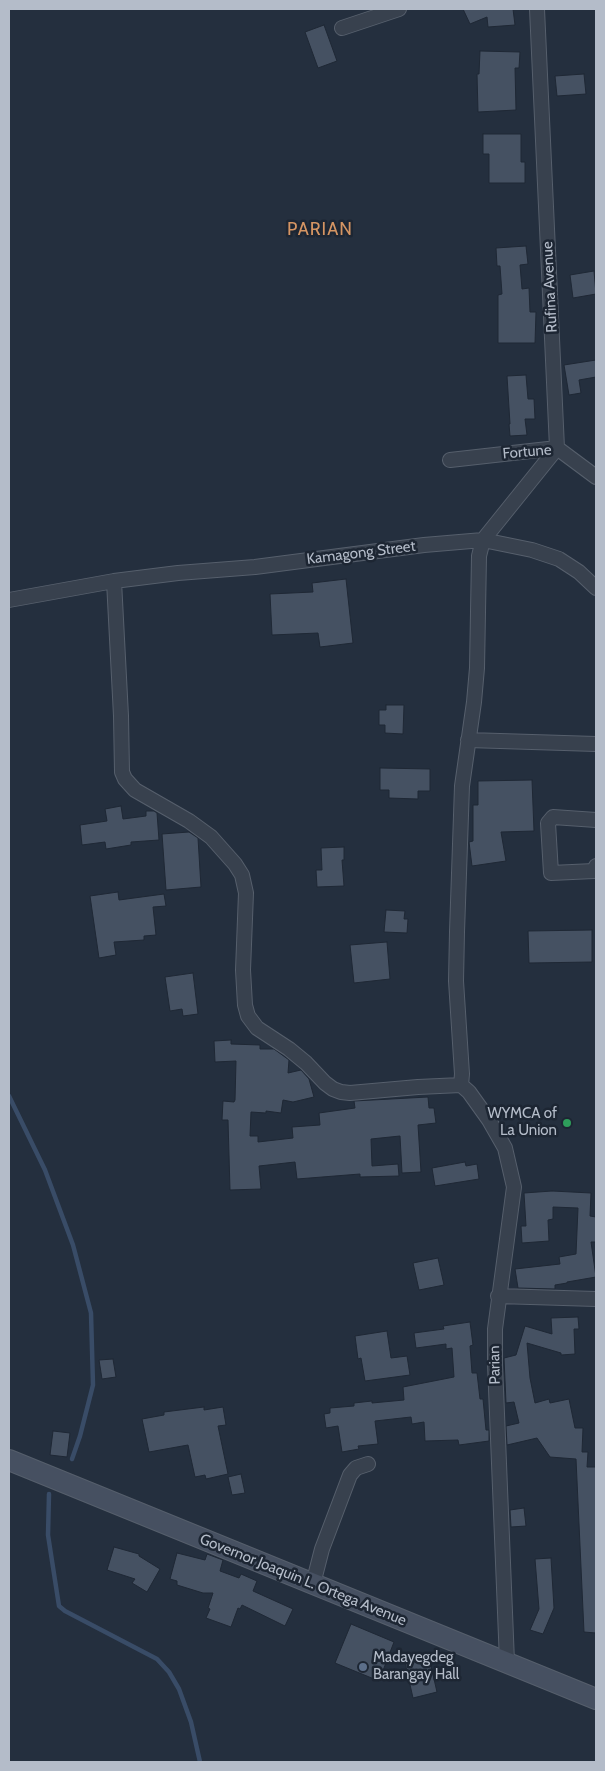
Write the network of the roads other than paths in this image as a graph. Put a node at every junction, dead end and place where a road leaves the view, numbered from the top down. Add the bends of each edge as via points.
1 (537, 9) edge
2 (393, 10) edge
3 (342, 28) dead end
4 (557, 448) junction
5 (450, 460) dead end
6 (596, 478) edge
7 (483, 540) junction
8 (114, 581) junction
9 (596, 588) edge
10 (9, 600) edge
11 (468, 740) junction
12 (596, 744) edge
13 (596, 820) edge
14 (596, 866) edge
15 (461, 1085) junction
16 (498, 1296) junction
17 (596, 1299) edge
18 (9, 1460) edge
19 (368, 1464) dead end
20 (313, 1584) junction
21 (507, 1662) junction
22 (596, 1700) edge

1 - 4 street, Rufina Avenue
2 - 3 street
4 - 5 street, Fortune
4 - 6 street, Fortune
4 - 7 street
7 - 8 street, Kamagong Street
7 - 9 street, Kamagong Street via 559,559
7 - 11 street via 479,556 477,668
8 - 10 street, Kamagong Street
8 - 15 street via 122,772 135,790 211,837 242,875 246,905 244,1006 252,1022 340,1092
11 - 12 street
11 - 15 street via 462,786 456,981
13 - 14 street via 552,817 548,823 550,873 594,872
15 - 16 street, Parian via 489,1120 505,1148 514,1187
16 - 17 street
16 - 21 street, Parian via 495,1364
18 - 20 main road, Governor Joaquin L. Ortega Avenue
19 - 20 street via 356,1468 350,1475 322,1548
20 - 21 main road, Governor Joaquin L. Ortega Avenue
21 - 22 main road, Governor Joaquin L. Ortega Avenue

